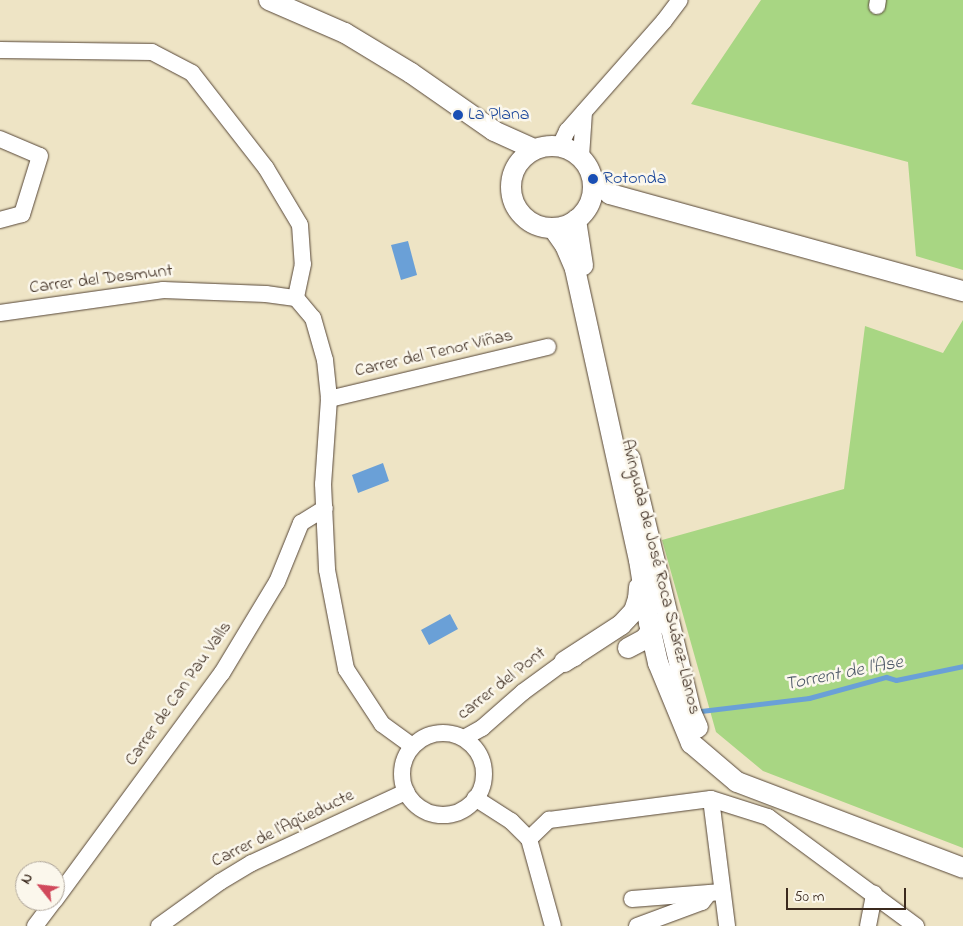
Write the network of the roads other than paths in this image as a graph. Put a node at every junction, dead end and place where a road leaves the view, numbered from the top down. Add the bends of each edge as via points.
1 (269, 0) edge
2 (680, 0) edge
3 (0, 50) edge
4 (584, 112) junction
5 (494, 131) junction
6 (0, 139) edge
7 (560, 146) junction
8 (534, 149) junction
9 (581, 157) junction
10 (516, 166) junction
11 (593, 179) junction
12 (610, 194) junction
13 (581, 215) junction
14 (0, 220) edge
15 (553, 228) junction
16 (963, 291) edge
17 (296, 298) junction
18 (0, 313) edge
19 (548, 347) dead end
20 (329, 399) junction
21 (324, 508) junction
22 (643, 510) junction
23 (639, 560) junction
24 (621, 625) junction
25 (651, 627) junction
26 (628, 648) junction
27 (593, 652) joint
28 (564, 662) junction
29 (658, 663) junction
30 (691, 712) junction
31 (464, 738) junction
32 (412, 746) junction
33 (712, 762) junction
34 (406, 792) junction
35 (475, 798) junction
36 (712, 799) junction
37 (529, 839) junction
38 (963, 868) edge
39 (65, 885) edge
40 (716, 892) junction
41 (874, 894) junction
42 (654, 897) junction
43 (632, 899) dead end
44 (46, 911) edge
45 (653, 920) junction
46 (35, 926) edge
47 (159, 926) edge
48 (554, 926) edge
49 (637, 926) edge
50 (727, 926) edge
51 (868, 926) edge
52 (916, 926) edge

1 - 5 street via 345,33 411,72
2 - 4 street
3 - 17 street via 152,52 192,73 266,168 300,226 303,264
4 - 7 street via 567,131
4 - 9 street
5 - 8 street
5 - 10 street
6 - 14 street via 40,156 22,214
7 - 8 street
7 - 9 street
8 - 10 street
9 - 11 street
10 - 15 street via 511,182 517,208 536,225
11 - 12 street
11 - 13 street via 593,194
12 - 13 street
12 - 16 street
13 - 15 street via 562,227
13 - 22 street, Avinguda de José Roca Suárez-Llanos via 579,251
15 - 23 street, Avinguda de José Roca Suárez-Llanos via 565,245 575,269
17 - 18 street, Carrer del Desmunt via 163,290
17 - 20 street via 313,318 325,360
19 - 20 street, Carrer del Tenor Viñas
20 - 21 street
21 - 32 street via 327,570 346,669 382,724
21 - 39 street, Carrer de Can Pau Valls via 301,523 278,582 222,673
22 - 25 street via 639,525 658,610
22 - 30 street, Avinguda de José Roca Suárez-Llanos
23 - 24 street via 638,599 634,611
23 - 25 street, Avinguda de José Roca Suárez-Llanos
24 - 25 street via 640,621
24 - 28 street
25 - 26 street via 645,639
25 - 29 street, Avinguda de José Roca Suárez-Llanos
25 - 30 street via 663,635 673,671
26 - 27 street via 607,647
26 - 29 street
27 - 28 street, carrer del Pont
28 - 31 street, carrer del Pont via 482,728
29 - 33 street, Avinguda de José Roca Suárez-Llanos via 691,743
30 - 33 street, Avinguda de José Roca Suárez-Llanos
31 - 32 street via 451,733 437,733 423,737
31 - 35 street via 473,746 484,767 484,779
32 - 34 street via 402,768
33 - 38 street via 737,782
34 - 35 street via 413,803 437,815 462,810
34 - 47 street, Carrer de l'Aqüeducte via 252,863
35 - 37 street via 511,820
36 - 37 street via 549,820
36 - 40 street
36 - 41 street via 768,817
37 - 48 street
40 - 42 street
40 - 45 street via 702,902
40 - 50 street
41 - 51 street
41 - 52 street
42 - 43 street
42 - 45 street
44 - 46 street, Carrer de Can Pau Valls
45 - 49 street

